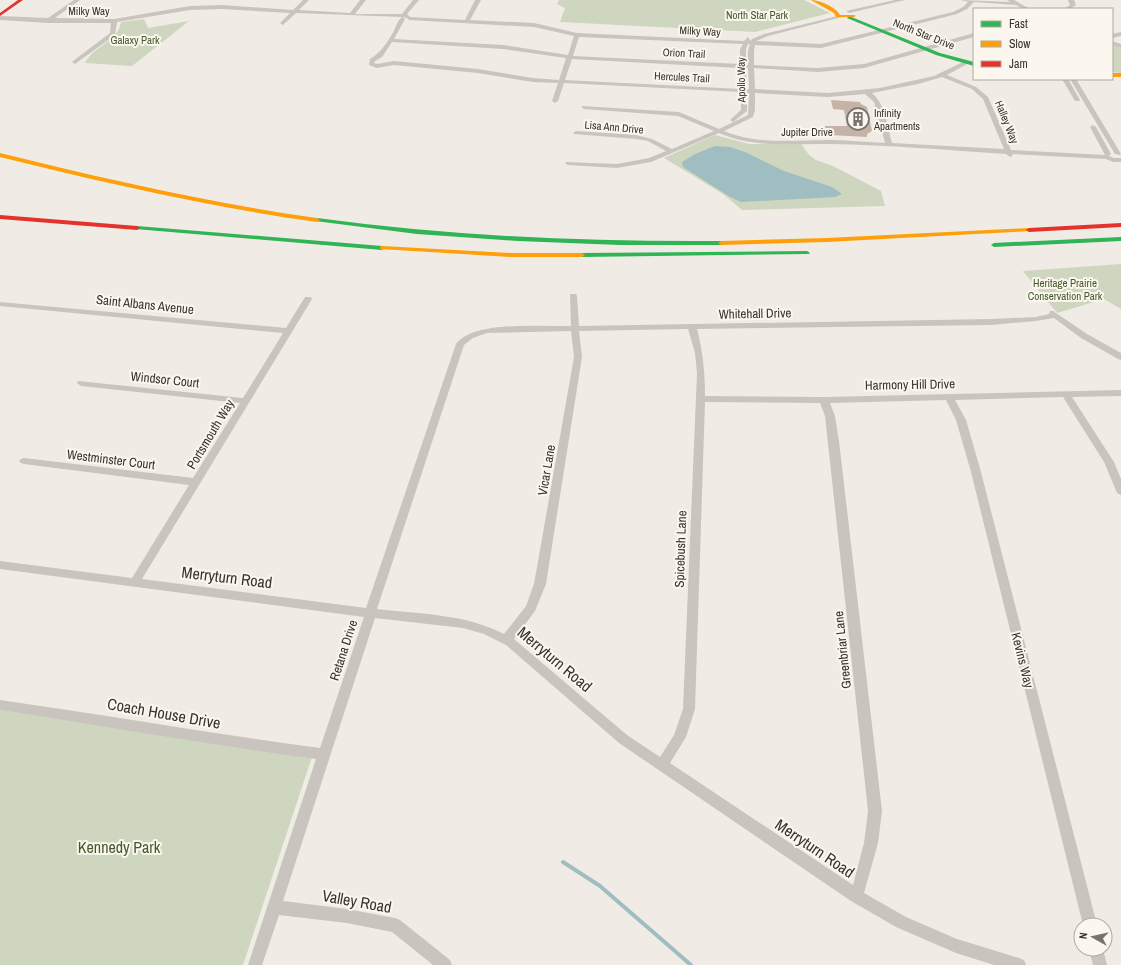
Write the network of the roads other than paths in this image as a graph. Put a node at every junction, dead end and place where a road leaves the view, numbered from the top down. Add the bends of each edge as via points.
1 (21, 0) edge
2 (77, 0) edge
3 (306, 0) edge
4 (364, 0) edge
5 (416, 0) edge
6 (478, 0) edge
7 (813, 0) edge
8 (902, 0) edge
9 (964, 0) edge
10 (1071, 0) edge
11 (972, 1) junction
12 (1012, 2) edge
13 (246, 3) dead end
14 (241, 8) junction
15 (1025, 8) edge
16 (1068, 8) edge
17 (295, 11) junction
18 (845, 14) junction
19 (0, 15) edge
20 (351, 15) junction
21 (405, 17) junction
22 (0, 19) edge
23 (50, 20) junction
24 (114, 21) junction
25 (467, 21) junction
26 (283, 23) dead end
27 (884, 31) junction
28 (577, 35) junction
29 (973, 35) edge
30 (390, 40) junction
31 (745, 43) junction
32 (753, 43) junction
33 (924, 48) junction
34 (380, 56) junction
35 (568, 57) junction
36 (75, 62) dead end
37 (394, 64) junction
38 (970, 64) edge
39 (743, 65) junction
40 (751, 66) junction
41 (942, 74) junction
42 (1066, 80) edge
43 (1074, 80) edge
44 (562, 81) junction
45 (744, 90) junction
46 (753, 90) junction
47 (868, 92) junction
48 (555, 101) dead end
49 (1080, 105) dead end
50 (584, 107) dead end
51 (1090, 122) dead end
52 (716, 130) junction
53 (576, 133) dead end
54 (889, 145) junction
55 (669, 150) junction
56 (1009, 154) junction
57 (0, 155) edge
58 (1108, 156) junction
59 (1120, 157) edge
60 (568, 163) dead end
61 (0, 217) edge
62 (1121, 225) edge
63 (1121, 239) edge
64 (987, 245) dead end
65 (814, 253) dead end
66 (573, 296) dead end
67 (308, 298) dead end
68 (1, 306) edge
69 (692, 327) junction
70 (575, 329) junction
71 (288, 331) junction
72 (460, 344) joint
73 (1121, 357) edge
74 (81, 383) dead end
75 (1121, 393) edge
76 (1066, 394) junction
77 (950, 397) junction
78 (700, 399) junction
79 (824, 400) junction
80 (246, 401) junction
81 (24, 461) dead end
82 (196, 482) junction
83 (1121, 491) edge
84 (0, 565) edge
85 (134, 582) junction
86 (370, 613) junction
87 (506, 640) junction
88 (0, 706) edge
89 (323, 754) junction
90 (661, 766) junction
91 (856, 896) junction
92 (273, 907) junction
93 (1088, 917) edge
94 (255, 965) edge
95 (445, 965) edge
96 (1019, 965) edge

1 - 19 main road
2 - 23 street
3 - 17 street
4 - 20 street
5 - 21 street
6 - 25 street
7 - 18 main road, North Star Drive
8 - 18 street, Apollo Way
9 - 11 street
10 - 16 street via 1073,5
11 - 12 street
11 - 27 street, Milky Way via 961,11
12 - 15 street
13 - 14 street
14 - 17 street, Milky Way
14 - 24 street, Milky Way via 190,5
17 - 20 street, Milky Way
17 - 26 street
18 - 27 main road, North Star Drive
18 - 31 street, Apollo Way via 759,33 747,39
18 - 32 street, Apollo Way via 766,35 757,38
20 - 21 street, Milky Way
21 - 25 street, Milky Way
21 - 30 street
22 - 23 street, Milky Way via 41,22
23 - 24 street, Milky Way
24 - 36 street via 113,34
25 - 28 street, Milky Way via 534,25
27 - 32 street, Milky Way via 824,46
27 - 33 main road, North Star Drive
28 - 31 street, Milky Way
28 - 35 street
29 - 33 street, Orion Trail
30 - 34 street
30 - 35 street, Orion Trail via 503,47
31 - 32 street, Milky Way
31 - 39 street, Apollo Way
32 - 40 street, Apollo Way
33 - 38 main road, North Star Drive
33 - 40 street, Orion Trail via 864,66 843,69
34 - 37 street
34 - 37 street, Hercules Trail via 370,64
35 - 39 street, Orion Trail
35 - 44 street
37 - 44 street, Hercules Trail
38 - 41 street, Hercules Trail
39 - 40 street, Orion Trail
39 - 45 street, Apollo Way
40 - 46 street, Apollo Way
41 - 47 street, Hercules Trail
41 - 56 street, Halley Way via 974,88 986,98
42 - 49 street
43 - 59 street
44 - 45 street, Hercules Trail
44 - 48 street
45 - 46 street, Hercules Trail
45 - 52 street, Apollo Way via 743,114
46 - 47 street, Hercules Trail via 828,94
46 - 52 street, Apollo Way via 749,117
47 - 54 street via 879,106
50 - 52 street, Jupiter Drive via 679,114
51 - 58 street
52 - 54 street, Jupiter Drive via 752,142 818,141
52 - 55 street, Apollo Way
53 - 55 street, Lisa Ann Drive via 636,137 650,140
54 - 56 street, Jupiter Drive
55 - 60 street, Apollo Way via 652,160 617,166
56 - 58 street, Jupiter Drive
57 - 62 main road via 146,189 261,212 366,226 492,237 650,243 728,242
58 - 59 street, Jupiter Drive via 1113,160
61 - 65 main road via 408,250 511,255 677,256
63 - 64 main road
66 - 70 street, Vicar Lane
67 - 71 street, Portsmouth Way
68 - 71 street, Saint Albans Avenue
69 - 70 street, Whitehall Drive
69 - 73 street, Whitehall Drive via 991,322 1036,319 1054,314 1084,336
69 - 78 street, Spicebush Lane via 699,352
70 - 72 street, Whitehall Drive via 484,331 472,335
70 - 87 street, Vicar Lane via 578,357 540,584 531,608
71 - 80 street, Portsmouth Way
72 - 86 street, Retana Drive
74 - 80 street, Windsor Court
75 - 76 street, Harmony Hill Drive
76 - 77 street, Harmony Hill Drive
76 - 83 street via 1109,462
77 - 79 street, Harmony Hill Drive
77 - 93 street, Kevins Way via 961,420 976,472
78 - 79 street, Harmony Hill Drive
78 - 90 street, Spicebush Lane via 689,709 680,737
79 - 91 street, Greenbriar Lane via 830,416 834,441 875,811 869,859
80 - 82 street, Portsmouth Way
81 - 82 street, Westminster Court
82 - 85 street, Portsmouth Way
84 - 85 street, Merryturn Road
85 - 86 street, Merryturn Road
86 - 87 street, Merryturn Road via 469,624
86 - 89 street, Retana Drive
87 - 90 street, Merryturn Road via 623,739
88 - 89 street, Coach House Drive
89 - 92 street, Retana Drive
90 - 91 street, Merryturn Road
91 - 96 street, Merryturn Road via 901,922 956,946
92 - 94 street, Retana Drive
92 - 95 street, Valley Road via 395,925

